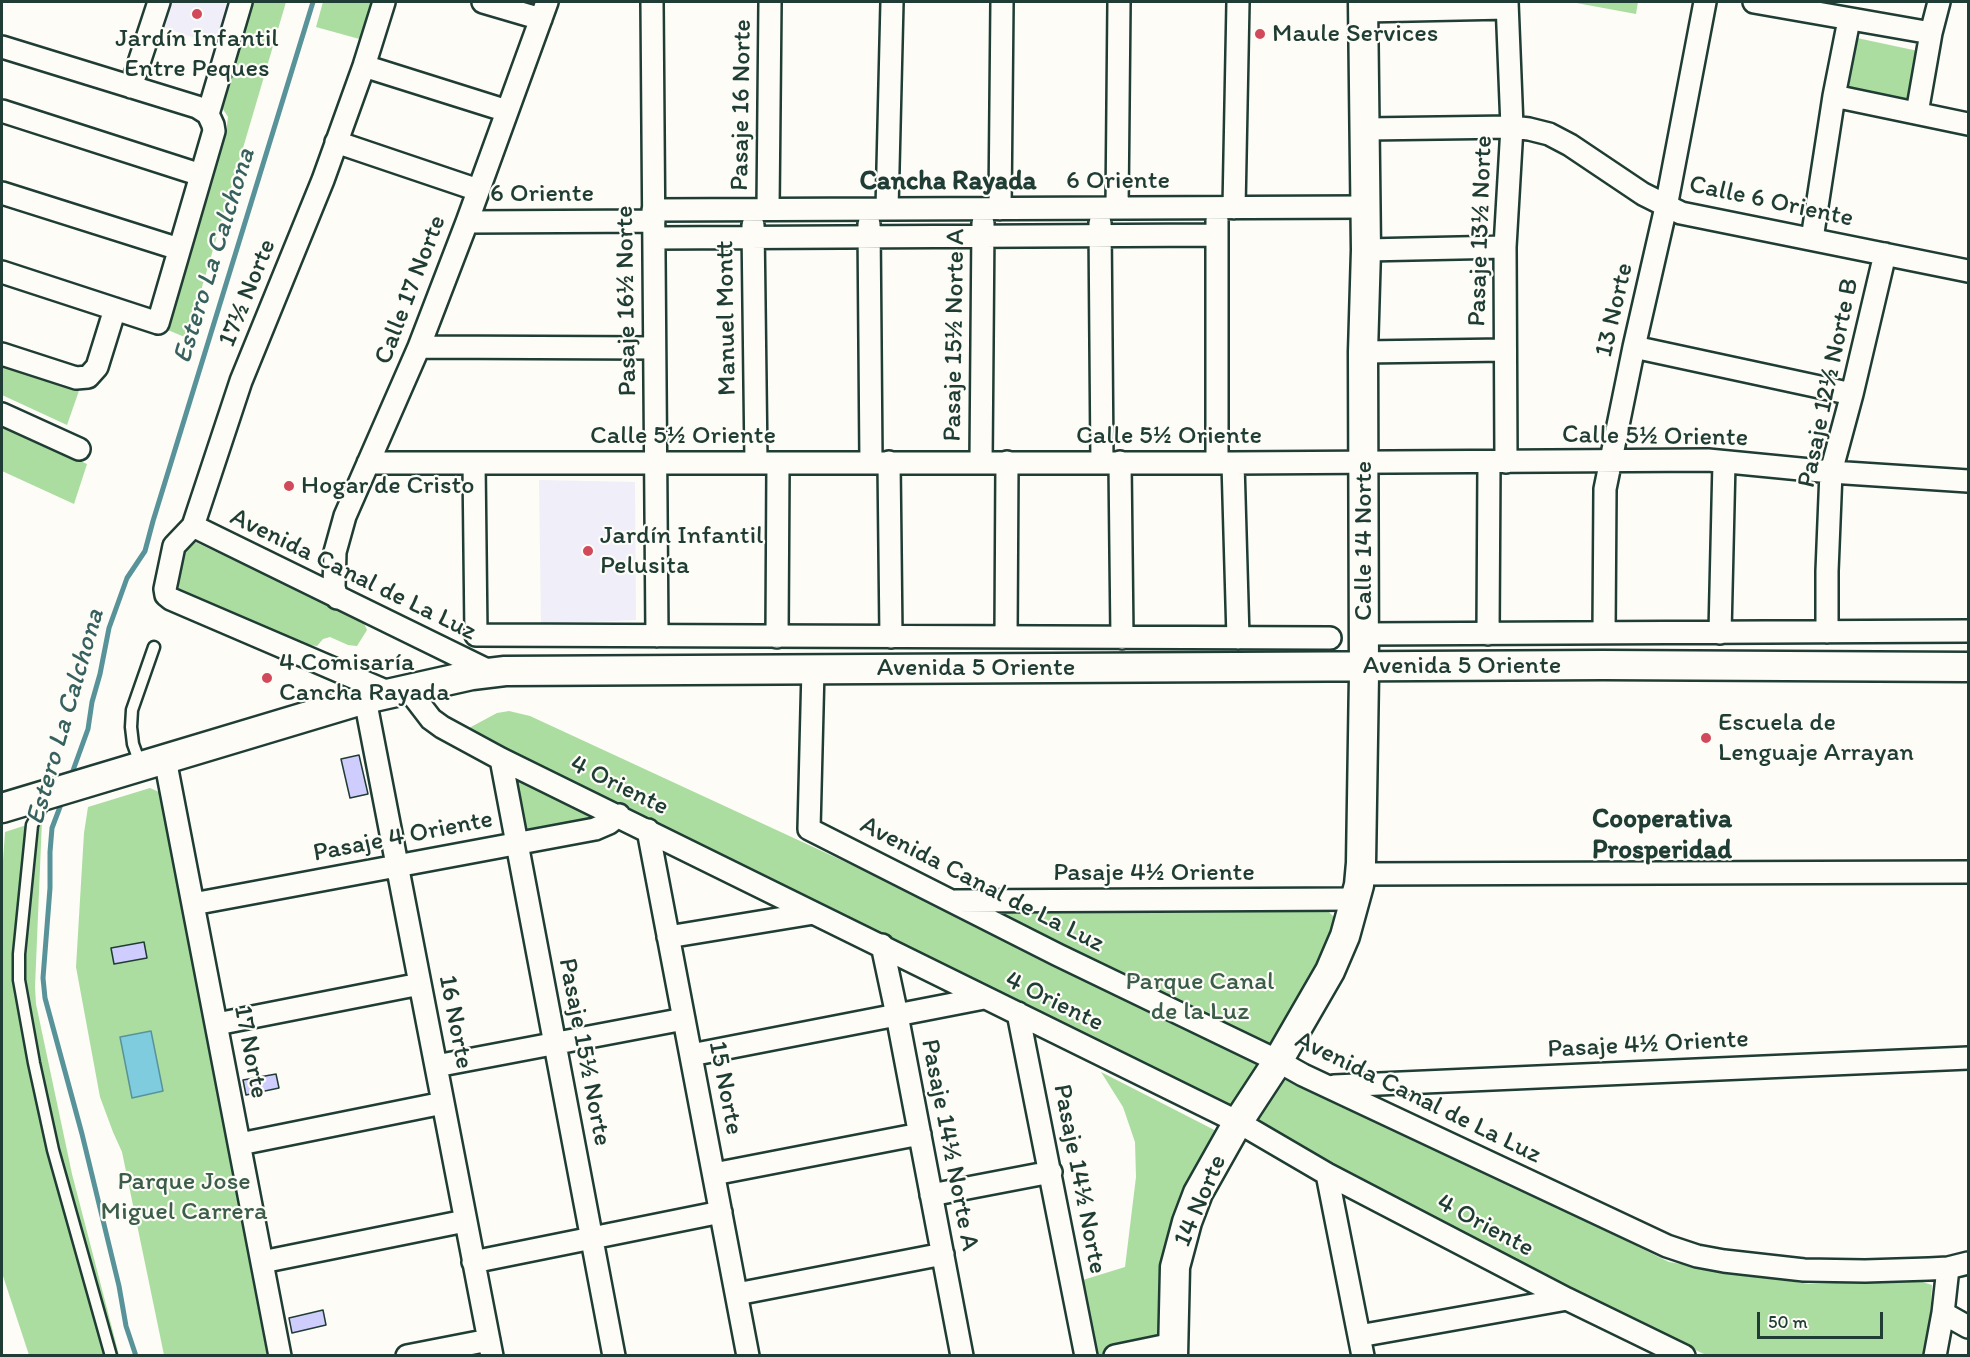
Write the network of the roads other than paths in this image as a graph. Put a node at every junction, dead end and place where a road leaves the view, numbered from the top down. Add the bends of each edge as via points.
1 (159, 2) edge
2 (241, 2) edge
3 (384, 2) edge
4 (483, 2) edge
5 (652, 2) edge
6 (770, 2) edge
7 (892, 2) edge
8 (1002, 2) edge
9 (1119, 2) edge
10 (1238, 2) edge
11 (1705, 2) edge
12 (1754, 2) edge
13 (1939, 2) edge
14 (1507, 5) edge
15 (1363, 6) edge
16 (544, 10) edge
17 (1849, 20) junction
18 (1931, 33) junction
19 (2, 47) edge
20 (364, 66) junction
21 (131, 87) junction
22 (1834, 96) junction
23 (2, 111) edge
24 (507, 111) junction
25 (1917, 113) junction
26 (209, 116) junction
27 (1968, 124) edge
28 (1512, 127) junction
29 (1366, 129) junction
30 (336, 142) junction
31 (201, 175) junction
32 (478, 190) junction
33 (2, 193) edge
34 (1366, 207) junction
35 (1666, 207) junction
36 (878, 208) junction
37 (992, 208) junction
38 (1108, 208) junction
39 (1225, 208) junction
40 (760, 209) junction
41 (467, 222) junction
42 (654, 223) junction
43 (1217, 235) junction
44 (869, 236) junction
45 (984, 236) junction
46 (1100, 236) junction
47 (753, 237) junction
48 (1812, 239) junction
49 (1505, 247) junction
50 (180, 249) junction
51 (1366, 250) junction
52 (1885, 254) junction
53 (1968, 271) edge
54 (2, 272) edge
55 (115, 309) junction
56 (419, 347) junction
57 (1634, 347) junction
58 (654, 348) junction
59 (1504, 350) junction
60 (1364, 352) junction
61 (2, 354) edge
62 (1852, 394) junction
63 (2, 414) edge
64 (79, 449) dead end
65 (1612, 461) junction
66 (756, 462) junction
67 (880, 462) junction
68 (981, 462) junction
69 (1007, 462) junction
70 (1111, 462) junction
71 (1365, 462) junction
72 (1497, 462) junction
73 (1724, 462) junction
74 (368, 463) junction
75 (474, 463) junction
76 (655, 463) junction
77 (778, 463) junction
78 (1225, 463) junction
79 (1831, 472) junction
80 (1968, 481) edge
81 (193, 526) junction
82 (337, 598) junction
83 (1968, 631) edge
84 (1827, 632) junction
85 (1604, 633) junction
86 (1720, 633) junction
87 (1364, 634) junction
88 (1488, 634) junction
89 (657, 636) junction
90 (777, 637) junction
91 (891, 637) junction
92 (1006, 637) junction
93 (1122, 638) junction
94 (1238, 638) junction
95 (1330, 638) dead end
96 (154, 647) dead end
97 (1364, 666) junction
98 (1968, 668) edge
99 (813, 669) junction
100 (490, 672) junction
101 (387, 694) junction
102 (501, 759) junction
103 (153, 762) junction
104 (48, 794) junction
105 (2, 808) edge
106 (619, 815) junction
107 (648, 830) junction
108 (517, 843) junction
109 (397, 866) junction
110 (1968, 872) edge
111 (1358, 886) junction
112 (952, 901) junction
113 (193, 904) junction
114 (814, 913) junction
115 (668, 937) junction
116 (882, 945) junction
117 (420, 984) junction
118 (984, 998) junction
119 (1018, 1013) junction
120 (897, 1015) junction
121 (684, 1019) junction
122 (218, 1024) junction
123 (555, 1044) junction
124 (691, 1055) junction
125 (1968, 1058) edge
126 (1278, 1060) junction
127 (436, 1066) junction
128 (1329, 1086) junction
129 (443, 1103) junction
130 (1238, 1122) junction
131 (920, 1134) junction
132 (240, 1144) junction
133 (1051, 1172) junction
134 (714, 1174) junction
135 (1327, 1174) junction
136 (931, 1195) junction
137 (721, 1212) junction
138 (465, 1221) junction
139 (592, 1238) junction
140 (943, 1254) junction
141 (262, 1262) junction
142 (473, 1262) junction
143 (1968, 1263) edge
144 (1948, 1268) junction
145 (737, 1294) junction
146 (1567, 1299) junction
147 (1942, 1313) junction
148 (1968, 1327) edge
149 (1361, 1346) edge
150 (490, 1348) edge
151 (1173, 1350) edge
152 (111, 1356) edge
153 (280, 1356) edge
154 (407, 1356) edge
155 (614, 1356) edge
156 (748, 1356) edge
157 (962, 1356) edge
158 (1086, 1356) edge
159 (1115, 1356) edge
160 (1684, 1356) edge
161 (1935, 1356) edge

1 - 21 street
2 - 26 street
3 - 20 street, 17½ Norte
4 - 16 street
5 - 42 street, Pasaje 16½ Norte
6 - 40 street, Pasaje 16 Norte
7 - 36 street
8 - 37 street
9 - 38 street
10 - 39 street
11 - 35 street, 13 Norte
12 - 17 street
13 - 18 street
14 - 15 street
14 - 28 street, Pasaje 13½ Norte
15 - 29 street, Calle 14 Norte
16 - 24 street, Calle 17 Norte
17 - 18 street
17 - 22 street
18 - 25 street
19 - 21 street
20 - 24 street
20 - 30 street, 17½ Norte
21 - 26 street via 197,107
22 - 25 street
22 - 48 street
23 - 31 street
24 - 32 street, Calle 17 Norte
25 - 27 street
26 - 31 street via 214,131
28 - 29 street, Calle 6 Oriente
28 - 35 street, Calle 6 Oriente via 1549,134
28 - 49 street, Pasaje 13½ Norte
29 - 34 street, Calle 14 Norte
30 - 32 street
30 - 81 street, 17½ Norte via 242,381
31 - 50 street
32 - 41 street, Calle 17 Norte
33 - 50 street
34 - 39 street, 6 Oriente
34 - 51 street, Calle 14 Norte
35 - 48 street, Calle 6 Oriente via 1695,217
35 - 57 street, 13 Norte
36 - 37 street, 6 Oriente
36 - 40 street, 6 Oriente
36 - 44 street
37 - 38 street, 6 Oriente
37 - 45 street, Pasaje 15½ Norte A
38 - 39 street, 6 Oriente
38 - 46 street
39 - 43 street
40 - 42 street, 6 Oriente
40 - 47 street, Manuel Montt
41 - 42 street, 6 Oriente
41 - 56 street, Calle 17 Norte
42 - 47 street, 6 Oriente
42 - 58 street, Pasaje 16½ Norte
43 - 46 street, 6 Oriente
43 - 78 street
44 - 45 street, 6 Oriente
44 - 47 street, 6 Oriente
44 - 67 street
45 - 46 street, 6 Oriente
45 - 68 street, Pasaje 15½ Norte A
46 - 70 street
47 - 66 street, Manuel Montt
48 - 52 street, Calle 6 Oriente
49 - 51 street
49 - 59 street, Pasaje 13½ Norte
50 - 55 street via 158,323
51 - 60 street, Calle 14 Norte
52 - 53 street, Calle 6 Oriente
52 - 62 street, Pasaje 12½ Norte B
54 - 55 street
55 - 61 street via 97,367 88,377 76,378
56 - 58 street
56 - 74 street, Calle 17 Norte
57 - 62 street
57 - 65 street, 13 Norte
58 - 76 street, Pasaje 16½ Norte
59 - 60 street
59 - 72 street, Pasaje 13½ Norte
60 - 71 street, Calle 14 Norte
62 - 79 street, Pasaje 12½ Norte B
63 - 64 street
65 - 72 street, Calle 5½ Oriente
65 - 73 street, Calle 5½ Oriente
65 - 85 street, 13 Norte via 1605,489
66 - 76 street, Calle 5½ Oriente
66 - 77 street, Calle 5½ Oriente
67 - 68 street, Calle 5½ Oriente
67 - 77 street, Calle 5½ Oriente
67 - 91 street
68 - 69 street, Calle 5½ Oriente
69 - 70 street, Calle 5½ Oriente
69 - 92 street
70 - 78 street, Calle 5½ Oriente
70 - 93 street
71 - 72 street, Calle 5½ Oriente
71 - 78 street, Calle 5½ Oriente
71 - 87 street, Calle 14 Norte
72 - 88 street, Pasaje 13½ Norte
73 - 79 street, Calle 5½ Oriente
73 - 86 street
74 - 75 street, Calle 5½ Oriente
74 - 82 street, Calle 17 Norte via 339,534 333,570
75 - 76 street, Calle 5½ Oriente
75 - 89 street via 476,635
76 - 89 street, Pasaje 16½ Norte
77 - 90 street
78 - 94 street
79 - 80 street, Calle 5½ Oriente
79 - 84 street, Pasaje 12½ Norte B
81 - 82 street, Avenida Canal de La Luz
81 - 101 street, 17½ Norte via 174,546 166,595
82 - 100 street, Avenida Canal de La Luz
83 - 84 street
84 - 86 street
85 - 86 street
85 - 88 street
87 - 88 street
87 - 97 street, Calle 14 Norte
89 - 90 street
90 - 91 street
91 - 92 street
92 - 93 street
93 - 94 street
94 - 95 street
96 - 103 lane via 132,710 131,727 134,744
97 - 98 street, Avenida 5 Oriente
97 - 99 street, Avenida 5 Oriente
97 - 111 street, Calle 14 Norte
99 - 100 street, Avenida 5 Oriente
99 - 112 street, Avenida Canal de La Luz via 809,829
100 - 101 street, Avenida 5 Oriente
101 - 102 street, 4 Oriente
101 - 103 street, Avenida 5 Oriente
101 - 109 street, 16 Norte
102 - 106 street, 4 Oriente
102 - 108 street, Pasaje 15½ Norte
103 - 104 street, Avenida 5 Oriente
103 - 113 street, 17 Norte
104 - 105 street, Avenida 5 Oriente
104 - 152 lane via 32,825 19,954 20,980 53,1150
106 - 107 street, 4 Oriente
106 - 108 street, Pasaje 4 Oriente via 595,828
107 - 114 street, 4 Oriente
107 - 115 street, 15 Norte
108 - 109 street, Pasaje 4 Oriente
108 - 123 street, Pasaje 15½ Norte
109 - 113 street, Pasaje 4 Oriente
109 - 117 street, 16 Norte
110 - 111 street, Pasaje 4½ Oriente
111 - 112 street, Pasaje 4½ Oriente
111 - 126 street, Calle 14 Norte via 1345,936 1330,971
112 - 126 street, Avenida Canal de La Luz
113 - 122 street, 17 Norte
114 - 115 street
114 - 116 street, 4 Oriente
115 - 121 street, 15 Norte
116 - 118 street, 4 Oriente
116 - 120 street, Pasaje 14½ Norte A
117 - 122 street
117 - 127 street, 16 Norte
118 - 119 street, 4 Oriente
118 - 120 street
119 - 130 street, 4 Oriente
119 - 133 street, Pasaje 14½ Norte
120 - 124 street
120 - 131 street, Pasaje 14½ Norte A
121 - 123 street
121 - 124 street, 15 Norte
122 - 132 street, 17 Norte
123 - 127 street
123 - 139 street, Pasaje 15½ Norte
124 - 134 street, 15 Norte
125 - 128 street, Pasaje 4½ Oriente
126 - 128 street, Avenida Canal de La Luz
126 - 130 street, Calle 14 Norte
127 - 129 street, 16 Norte
128 - 144 street, Avenida Canal de La Luz via 1667,1246 1696,1256 1825,1271
129 - 132 street
129 - 138 street, 16 Norte
130 - 135 street, 4 Oriente
130 - 151 street, 14 Norte via 1198,1193 1179,1244
131 - 134 street
131 - 136 street, Pasaje 14½ Norte A
132 - 141 street, 17 Norte
133 - 136 street
133 - 158 street, Pasaje 14½ Norte
134 - 137 street, 15 Norte
135 - 146 street, 4 Oriente
135 - 149 street
136 - 140 street, Pasaje 14½ Norte A
137 - 139 street
137 - 145 street, 15 Norte
138 - 141 street
138 - 142 street, 16 Norte
139 - 142 street
139 - 155 street, Pasaje 15½ Norte
140 - 145 street
140 - 157 street, Pasaje 14½ Norte A
141 - 153 street, 17 Norte
142 - 150 street, 16 Norte
143 - 144 street, Avenida Canal de La Luz
144 - 147 street
145 - 156 street, 15 Norte
146 - 149 street
146 - 160 street, 4 Oriente
147 - 148 street
147 - 161 street
150 - 154 street
151 - 159 street

